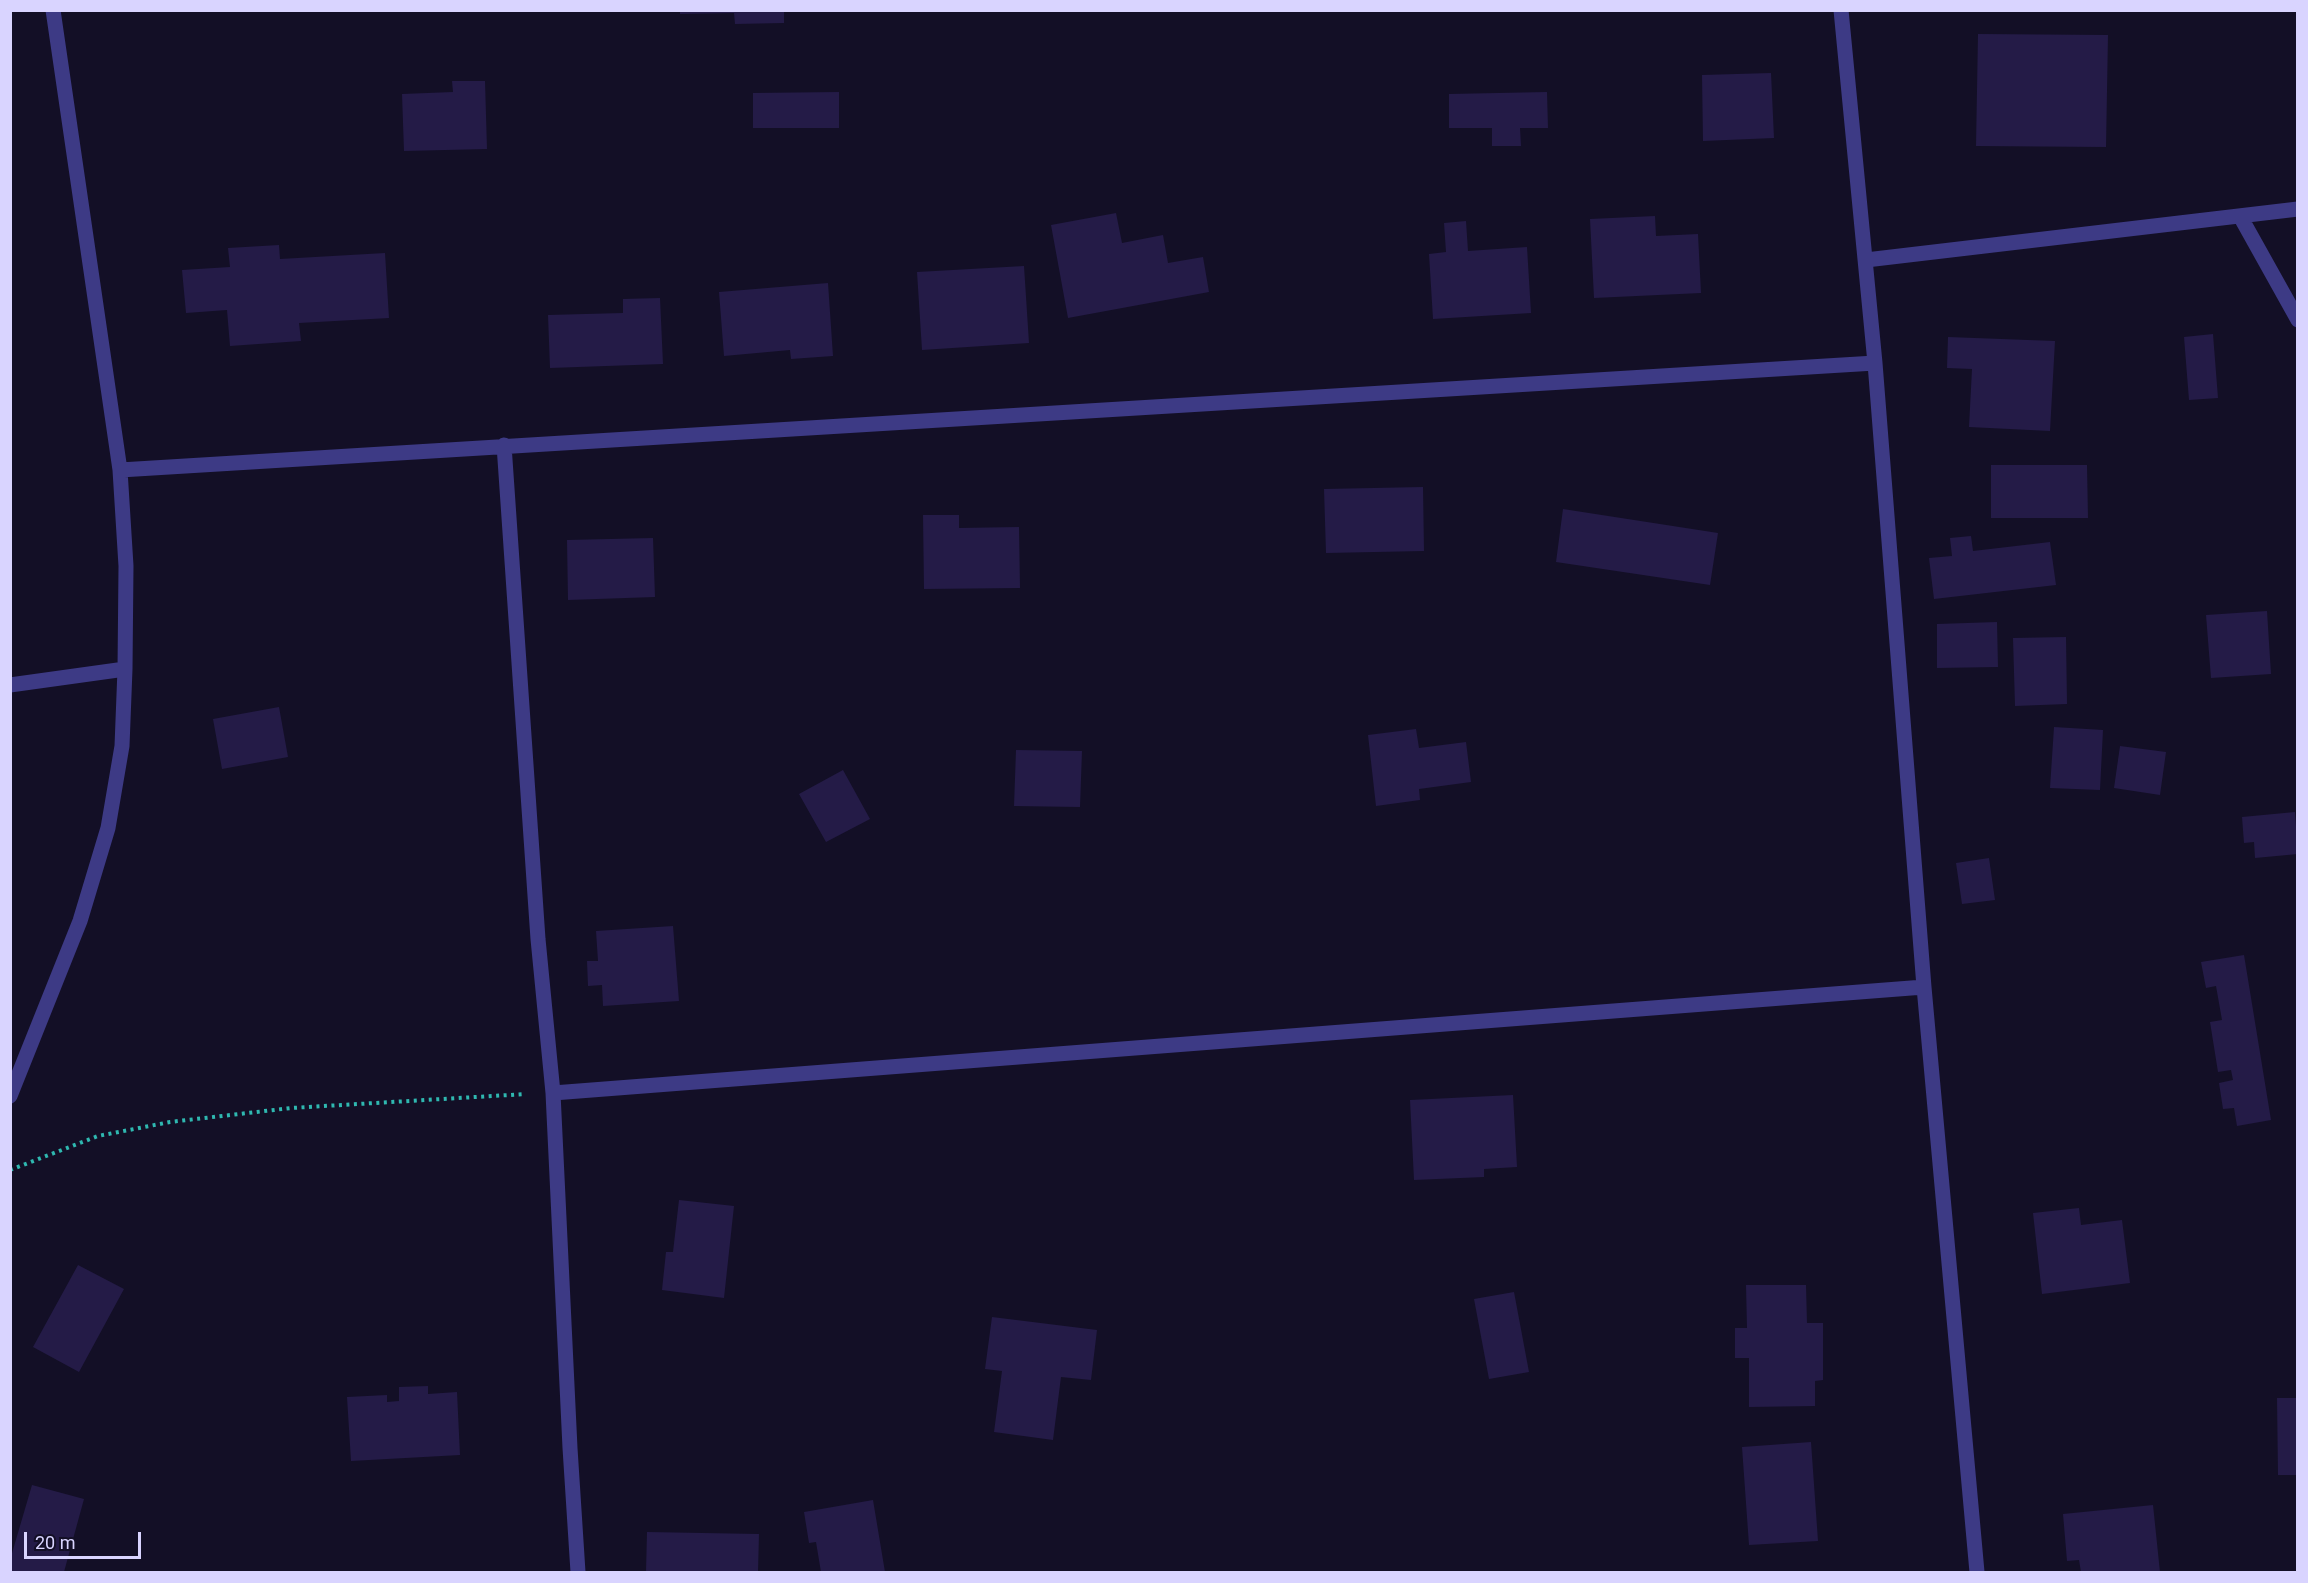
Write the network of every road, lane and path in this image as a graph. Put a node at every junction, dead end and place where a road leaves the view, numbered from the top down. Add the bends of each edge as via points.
1 (53, 10) edge
2 (1841, 10) edge
3 (2298, 209) edge
4 (2240, 216) junction
5 (1866, 260) junction
6 (2298, 320) edge
7 (1875, 363) junction
8 (504, 445) junction
9 (120, 470) junction
10 (125, 669) junction
11 (10, 686) edge
12 (1924, 987) junction
13 (553, 1093) junction
14 (10, 1096) edge
15 (10, 1170) edge
16 (578, 1572) edge
17 (1977, 1572) edge

1 - 9 street
2 - 5 street
3 - 4 street
4 - 5 street
4 - 6 street
5 - 7 street
7 - 8 street
7 - 12 street
8 - 9 street
8 - 13 street via 538,939
9 - 10 street via 126,566
10 - 11 street
10 - 14 street via 122,746 108,828 80,921
12 - 13 street
12 - 17 street
13 - 15 path via 291,1108 170,1122 98,1136
13 - 16 street

